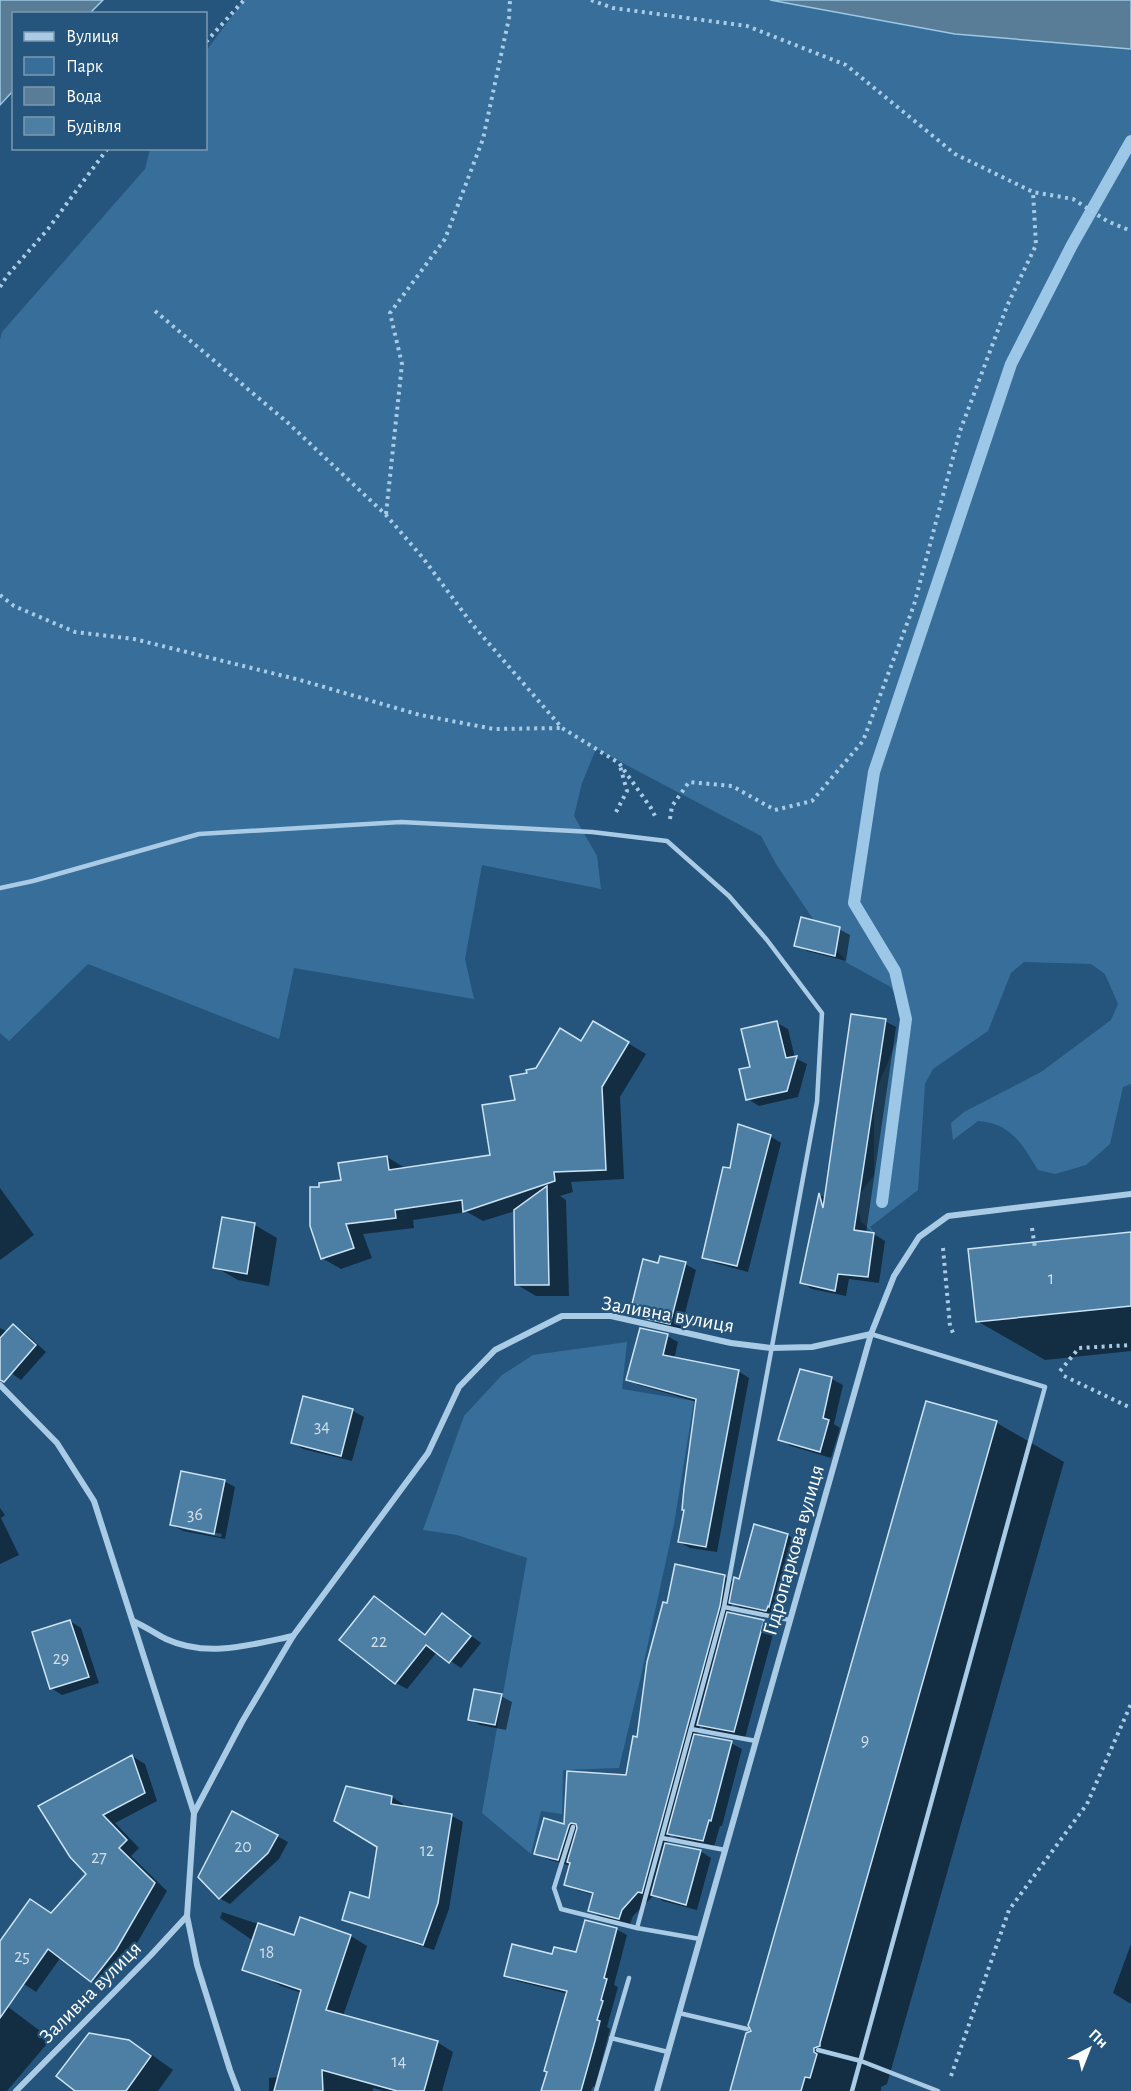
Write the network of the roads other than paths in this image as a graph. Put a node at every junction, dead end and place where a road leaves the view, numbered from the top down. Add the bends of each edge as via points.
1 (0, 888) edge
2 (1131, 1194) edge
3 (871, 1334) junction
4 (771, 1348) junction
5 (0, 1385) edge
6 (724, 1607) junction
7 (790, 1620) junction
8 (133, 1621) junction
9 (293, 1636) junction
10 (691, 1729) junction
11 (756, 1741) junction
12 (194, 1813) junction
13 (573, 1827) dead end
14 (662, 1838) junction
15 (725, 1850) junction
16 (187, 1916) junction
17 (637, 1928) junction
18 (700, 1940) junction
19 (629, 1978) dead end
20 (679, 2013) junction
21 (747, 2029) dead end
22 (611, 2038) junction
23 (818, 2050) dead end
24 (668, 2052) junction
25 (861, 2061) junction
26 (16, 2091) edge
27 (238, 2091) edge
28 (596, 2091) edge
29 (657, 2091) edge
30 (852, 2091) edge
31 (938, 2091) edge

1 - 4 lane via 199,834 401,822 592,832 667,841 729,896 822,1013 817,1102
2 - 3 street, Гідропаркова вулиця via 948,1216 919,1237 894,1276
3 - 4 street, Заливна вулиця via 812,1347
3 - 7 street, Гідропаркова вулиця
3 - 25 lane via 1045,1387
4 - 6 lane
4 - 9 street, Заливна вулиця via 611,1316 562,1316 495,1350 459,1387 429,1454
5 - 8 street, Заливна вулиця via 57,1443 94,1501
6 - 7 lane
6 - 10 lane
7 - 11 street, Гідропаркова вулиця
8 - 9 street via 167,1639 215,1650
8 - 12 street, Заливна вулиця
9 - 12 street, Заливна вулиця
10 - 11 lane
10 - 14 lane
11 - 15 street, Гідропаркова вулиця
12 - 16 street, Заливна вулиця
13 - 17 lane via 554,1888 561,1909
14 - 15 lane
14 - 17 lane
15 - 18 street, Гідропаркова вулиця
16 - 26 street, Заливна вулиця
16 - 27 street, Заливна вулиця via 197,1965
17 - 18 lane
18 - 20 street, Гідропаркова вулиця
19 - 22 lane
20 - 21 lane
20 - 24 street, Гідропаркова вулиця
22 - 24 lane
22 - 28 lane
23 - 25 lane
24 - 29 street, Гідропаркова вулиця
25 - 30 lane
25 - 31 lane

